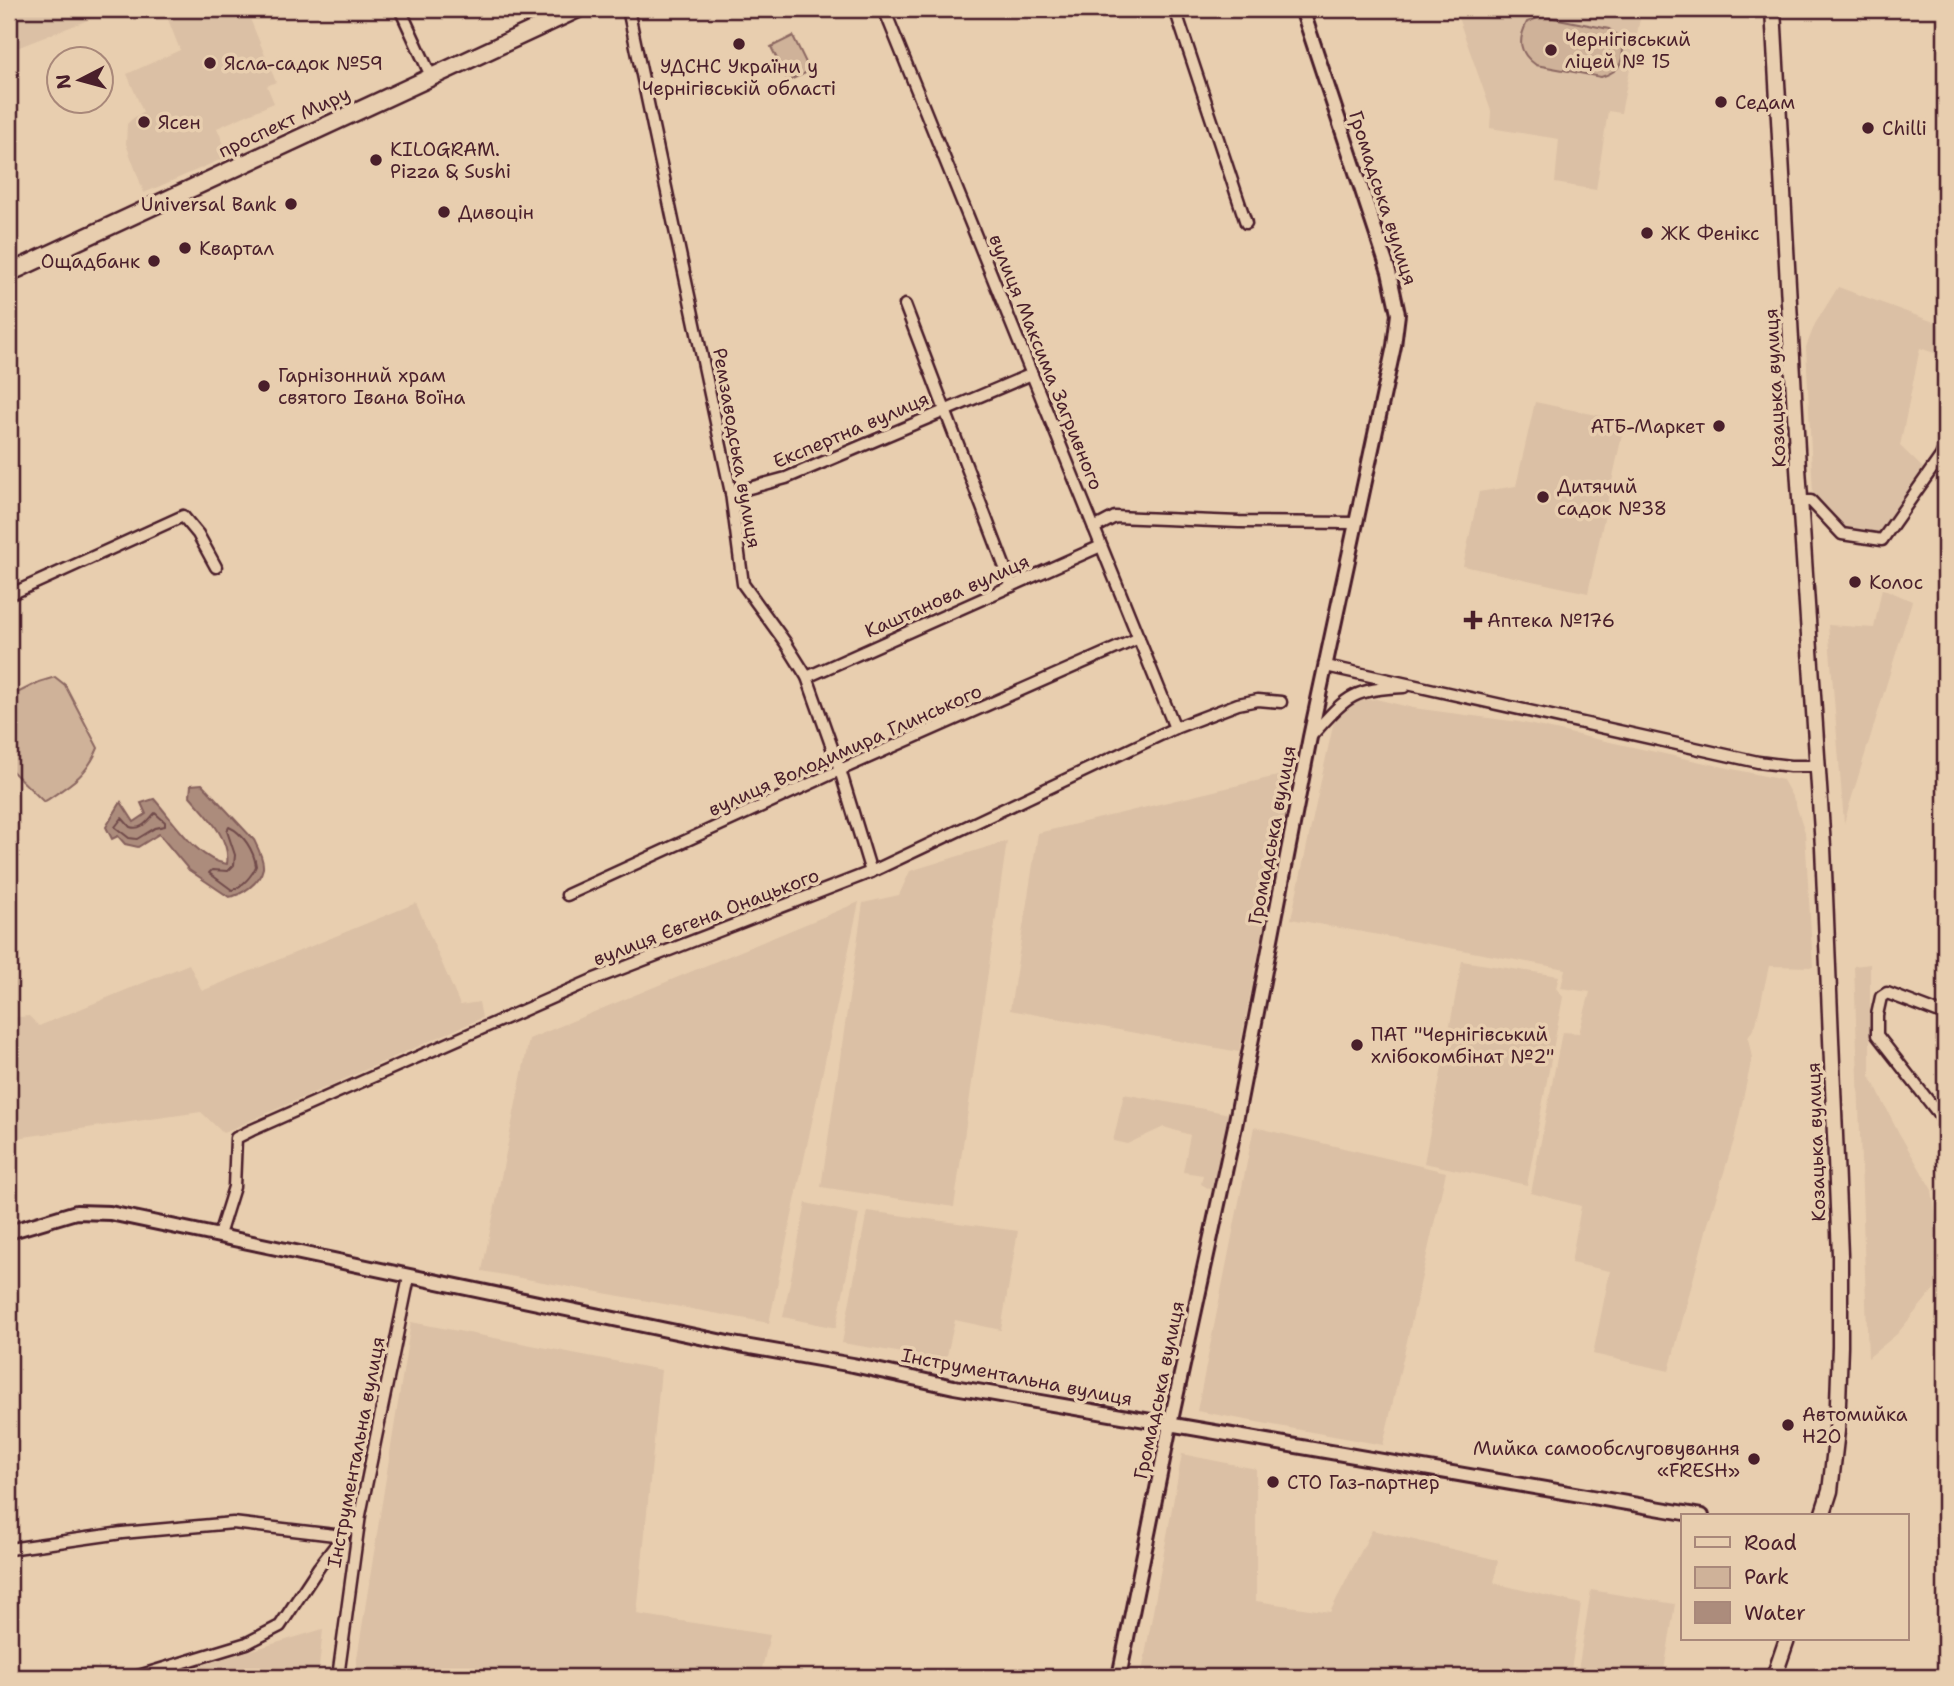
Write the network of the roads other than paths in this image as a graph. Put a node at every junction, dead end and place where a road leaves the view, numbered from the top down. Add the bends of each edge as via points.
1 (400, 9) edge
2 (578, 9) edge
3 (628, 9) edge
4 (884, 9) edge
5 (1175, 9) edge
6 (1302, 9) edge
7 (1773, 9) edge
8 (431, 76) junction
9 (1246, 223) dead end
10 (9, 273) edge
11 (905, 305) dead end
12 (1032, 373) junction
13 (944, 410) junction
14 (1945, 446) edge
15 (731, 493) junction
16 (1801, 500) junction
17 (1356, 523) junction
18 (1094, 528) junction
19 (1101, 546) junction
20 (216, 567) dead end
21 (1012, 586) junction
22 (9, 595) edge
23 (1139, 638) junction
24 (1326, 666) junction
25 (807, 677) junction
26 (1419, 687) junction
27 (1281, 702) dead end
28 (1175, 729) junction
29 (1310, 737) junction
30 (1818, 766) junction
31 (840, 770) junction
32 (870, 872) junction
33 (567, 895) dead end
34 (1945, 1003) edge
35 (1934, 1011) junction
36 (1945, 1015) edge
37 (1945, 1122) edge
38 (9, 1232) edge
39 (219, 1235) junction
40 (409, 1277) junction
41 (1170, 1425) junction
42 (1690, 1514) edge
43 (1823, 1514) edge
44 (360, 1515) junction
45 (343, 1536) junction
46 (9, 1549) edge
47 (1787, 1640) edge
48 (135, 1677) edge
49 (338, 1677) edge
50 (1119, 1677) edge
51 (1774, 1677) edge

1 - 8 street
2 - 8 main road, проспект Миру
3 - 15 street, Ремзаводська вулиця
4 - 12 street, вулиця Максима Загривного
5 - 9 street
6 - 17 street, Громадська вулиця via 1389,272 1398,314
7 - 16 main road, Козацька вулиця
8 - 10 main road, проспект Миру
11 - 13 street, Експертна вулиця
12 - 13 street, Експертна вулиця
12 - 18 street, вулиця Максима Загривного
13 - 15 street, Експертна вулиця via 786,478
13 - 21 street, Експертна вулиця
14 - 16 street via 1882,540 1842,534 1811,501
15 - 25 street, Ремзаводська вулиця via 743,584
16 - 30 main road, Козацька вулиця
17 - 18 street via 1115,517
17 - 24 street, Громадська вулиця
18 - 19 street, вулиця Максима Загривного
19 - 21 street, Каштанова вулиця
19 - 23 street, вулиця Максима Загривного
20 - 22 street via 183,516
21 - 25 street, Каштанова вулиця
23 - 28 street, вулиця Максима Загривного
23 - 31 street, вулиця Володимира Глинського
24 - 26 street
24 - 29 street, Громадська вулиця
25 - 31 street, Ремзаводська вулиця
26 - 29 street via 1363,690 1338,706
26 - 30 street via 1758,762
27 - 28 street, вулиця Євгена Онацького via 1238,704
28 - 32 street, вулиця Євгена Онацького
29 - 41 street, Громадська вулиця via 1233,1136
30 - 43 main road, Козацька вулиця via 1840,1334 1836,1441
31 - 32 street, Ремзаводська вулиця
31 - 33 street, вулиця Володимира Глинського
32 - 39 street, вулиця Євгена Онацького via 592,980 236,1138 234,1187
34 - 35 street
35 - 36 street
35 - 37 street via 1887,993 1881,997 1877,1034
38 - 39 street, Інструментальна вулиця via 76,1212 110,1213
39 - 40 street, Інструментальна вулиця
40 - 41 street, Інструментальна вулиця via 733,1344
40 - 44 street, Інструментальна вулиця
41 - 42 street, Інструментальна вулиця
41 - 50 street, Громадська вулиця
44 - 45 street
44 - 49 street, Інструментальна вулиця
45 - 46 street via 233,1522
45 - 48 street via 280,1626 247,1643
47 - 51 main road

